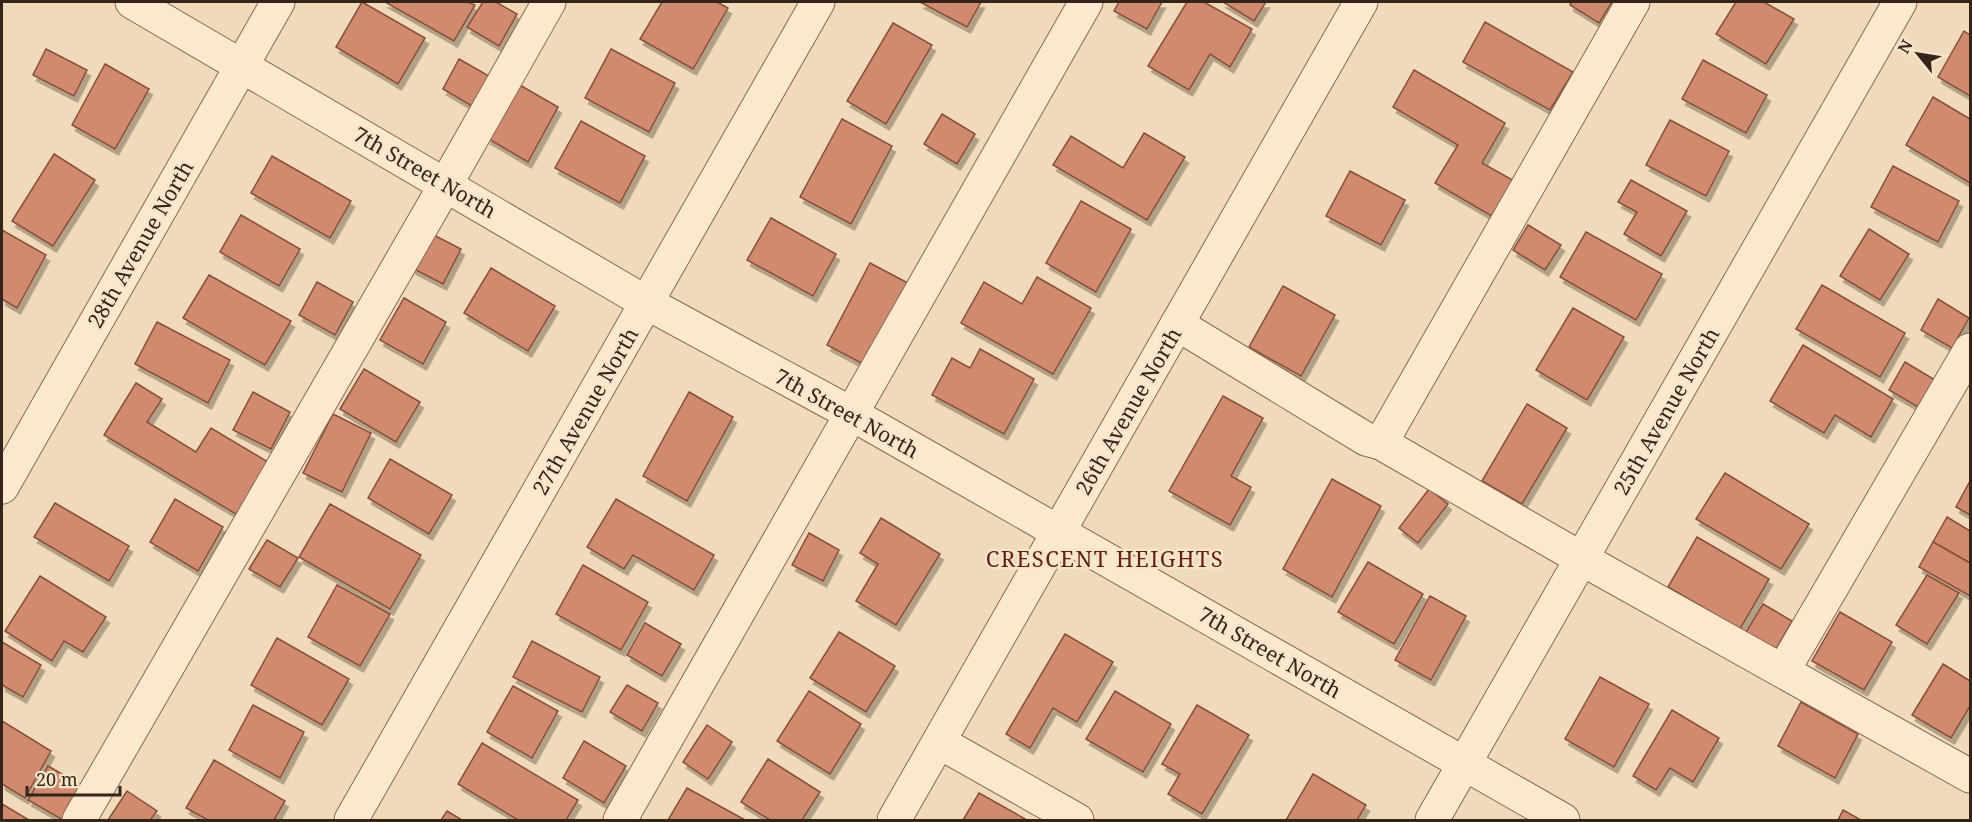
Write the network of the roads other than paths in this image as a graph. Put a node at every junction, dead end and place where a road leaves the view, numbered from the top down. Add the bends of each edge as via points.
1 (132, 2) edge
2 (278, 2) edge
3 (549, 2) edge
4 (818, 2) edge
5 (1086, 2) edge
6 (1361, 2) edge
7 (1634, 2) edge
8 (1900, 2) edge
9 (242, 64) junction
10 (446, 184) junction
11 (647, 303) junction
12 (1177, 324) junction
13 (1971, 350) edge
14 (850, 413) junction
15 (1381, 443) junction
16 (2, 487) edge
17 (1059, 532) junction
18 (1582, 559) junction
19 (1783, 671) junction
20 (939, 742) junction
21 (1465, 763) junction
22 (1971, 776) edge
23 (80, 820) edge
24 (351, 820) edge
25 (620, 820) edge
26 (894, 820) edge
27 (1077, 820) edge
28 (1432, 820) edge
29 (1563, 820) edge

1 - 9 street, 7th Street North
2 - 9 street, 28th Avenue North
3 - 10 street
4 - 11 street, 27th Avenue North
5 - 14 street
6 - 12 street, 26th Avenue North
7 - 15 street
8 - 18 street, 25th Avenue North
9 - 10 street, 7th Street North
9 - 16 street, 28th Avenue North
10 - 11 street, 7th Street North
10 - 23 street
11 - 14 street, 7th Street North
11 - 24 street, 27th Avenue North
12 - 15 street via 1366,439
12 - 17 street, 26th Avenue North
13 - 19 street
14 - 17 street, 7th Street North
14 - 25 street
15 - 18 street
17 - 20 street, 26th Avenue North
17 - 21 street, 7th Street North
18 - 19 street
18 - 21 street, 25th Avenue North
19 - 22 street
20 - 26 street, 26th Avenue North
20 - 27 street
21 - 28 street, 25th Avenue North
21 - 29 street, 7th Street North

